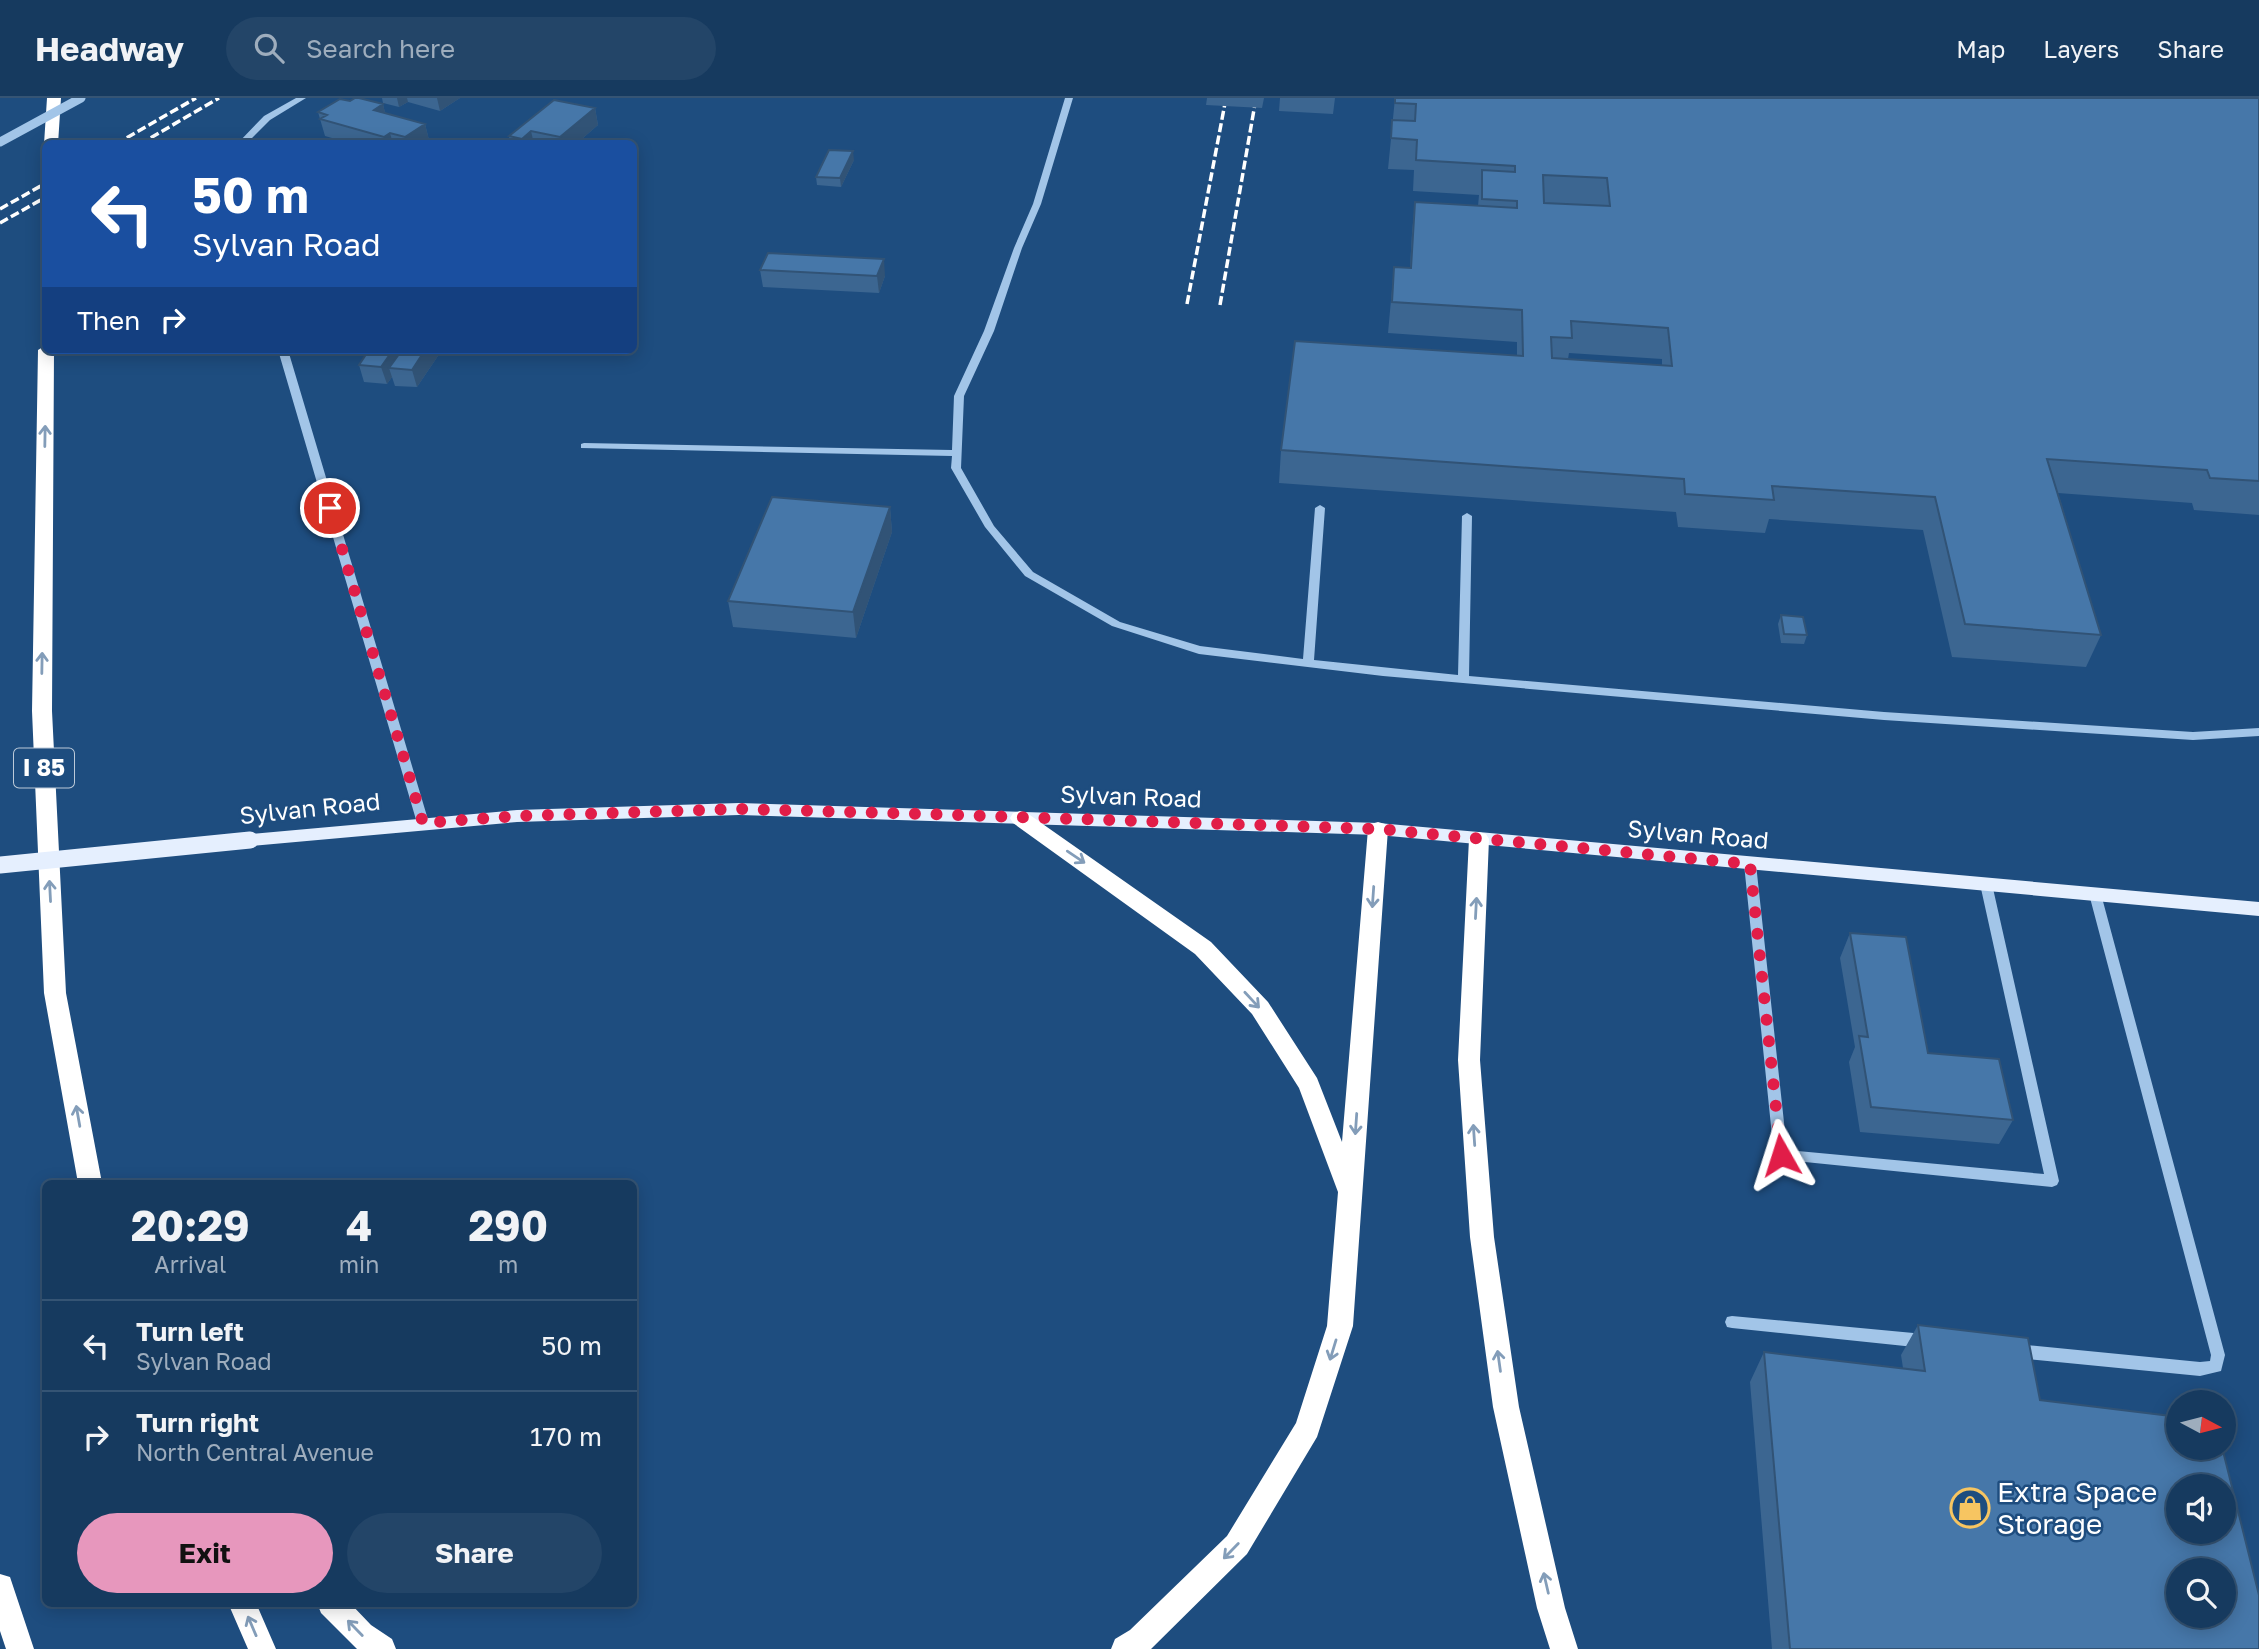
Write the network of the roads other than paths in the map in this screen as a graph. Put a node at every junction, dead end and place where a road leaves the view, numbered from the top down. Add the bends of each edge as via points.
1 (54, 98) edge
2 (81, 98) edge
3 (302, 98) edge
4 (1069, 98) edge
5 (51, 140) edge
6 (245, 140) edge
7 (0, 142) edge
8 (46, 354) edge
9 (284, 354) edge
10 (584, 446) dead end
11 (957, 453) junction
12 (1320, 508) dead end
13 (1467, 516) dead end
14 (1308, 663) junction
15 (1464, 679) junction
16 (2259, 732) edge
17 (1020, 818) junction
18 (423, 823) junction
19 (1378, 829) junction
20 (1479, 839) junction
21 (1750, 864) junction
22 (0, 865) edge
23 (1986, 884) junction
24 (2095, 894) junction
25 (2259, 909) edge
26 (89, 1180) edge
27 (1351, 1196) junction
28 (1732, 1322) dead end
29 (1945, 1343) edge
30 (1999, 1349) edge
31 (0, 1587) edge
32 (244, 1607) edge
33 (335, 1607) edge
34 (20, 1649) edge
35 (262, 1649) edge
36 (382, 1649) edge
37 (1125, 1649) edge
38 (1564, 1649) edge

1 - 5 highway
2 - 7 street, bridge
3 - 6 street via 268,118
4 - 11 street via 1037,204 959,396
26 -> 8 highway, I 85 via 55,993 42,711
9 - 18 street
10 - 11 street
11 - 14 street via 956,468 990,527 1029,574 1128,628 1199,650
12 - 14 street
13 - 15 lane
14 - 15 street
15 - 16 street via 1884,716 2193,736
17 - 18 main road, Sylvan Road via 739,809
17 - 19 main road, Sylvan Road
17 -> 27 highway via 1203,948 1261,1008 1309,1085
18 - 22 main road, Sylvan Road, bridge
19 - 20 main road, Sylvan Road
19 -> 27 highway
20 - 21 main road, Sylvan Road
38 -> 20 highway via 1506,1407 1482,1237 1469,1060
21 - 23 main road, Sylvan Road
21 - 23 street via 1781,1155 2052,1181
23 - 24 main road, Sylvan Road
24 - 25 main road, Sylvan Road
24 - 30 street via 2218,1354 2216,1366 2200,1369
27 -> 37 highway via 1340,1326 1308,1428 1237,1545 1140,1640
28 - 29 street
31 - 34 highway
35 -> 32 highway
36 -> 33 highway via 360,1635

